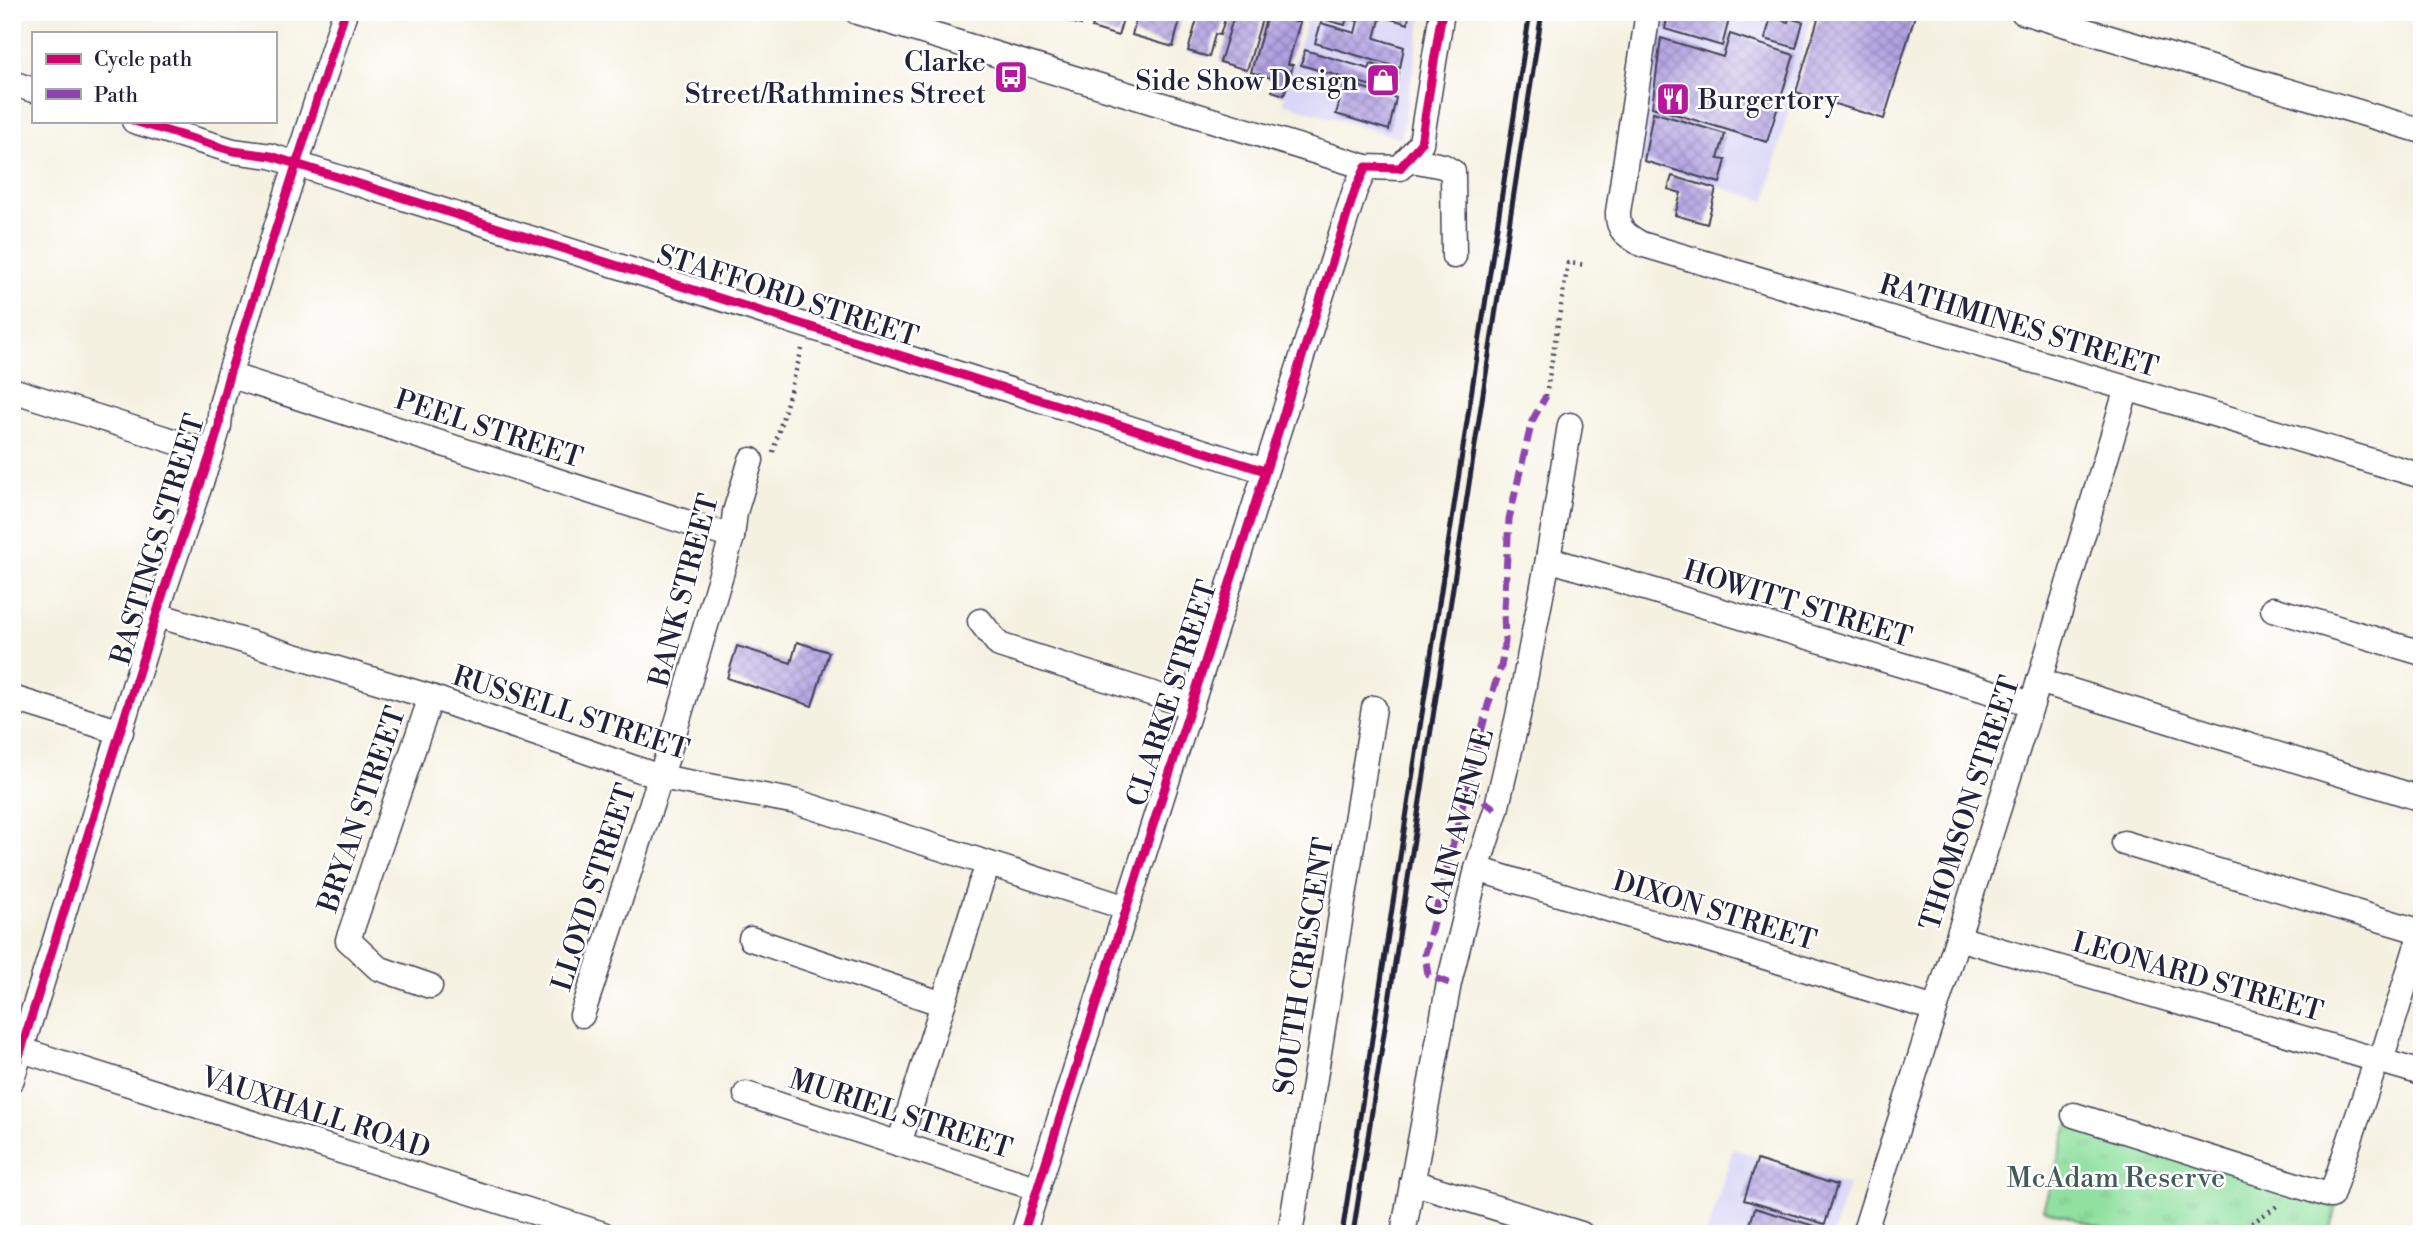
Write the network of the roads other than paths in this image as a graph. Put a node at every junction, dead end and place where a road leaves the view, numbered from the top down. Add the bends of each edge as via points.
1 (345, 12) edge
2 (857, 12) edge
3 (1441, 12) edge
4 (1648, 12) edge
5 (2022, 12) edge
6 (12, 83) edge
7 (32, 90) edge
8 (137, 122) edge
9 (2422, 131) edge
10 (1404, 164) junction
11 (1366, 167) junction
12 (295, 171) junction
13 (1454, 256) dead end
14 (229, 375) junction
15 (2127, 388) junction
16 (12, 390) edge
17 (1570, 425) dead end
18 (211, 453) junction
19 (761, 458) road end
20 (1265, 471) junction
21 (2422, 476) edge
22 (732, 537) junction
23 (1548, 559) junction
24 (2273, 609) dead end
25 (157, 615) junction
26 (980, 621) dead end
27 (2422, 653) edge
28 (2035, 692) junction
29 (431, 697) junction
30 (12, 698) edge
31 (1191, 706) junction
32 (1374, 708) dead end
33 (121, 732) junction
34 (660, 777) junction
35 (2422, 799) edge
36 (2124, 843) dead end
37 (989, 864) junction
38 (1477, 869) junction
39 (1127, 908) junction
40 (2422, 931) edge
41 (1958, 938) junction
42 (751, 939) dead end
43 (430, 986) dead end
44 (943, 1004) junction
45 (1935, 1009) junction
46 (582, 1015) dead end
47 (17, 1048) edge
48 (2379, 1060) junction
49 (2422, 1073) edge
50 (12, 1079) edge
51 (746, 1094) dead end
52 (2074, 1115) dead end
53 (899, 1144) junction
54 (1412, 1182) junction
55 (1038, 1189) junction
56 (603, 1234) edge
57 (1023, 1234) edge
58 (1290, 1234) edge
59 (1403, 1234) edge
60 (1581, 1234) edge
61 (1864, 1234) edge

1 - 12 street, BASTINGS STREET
2 - 11 street
3 - 10 street via 1421,143
4 - 15 street, RATHMINES STREET via 1618,212 1622,233 1641,244
5 - 9 street
6 - 7 street
8 - 12 street, STAFFORD STREET via 233,151 271,156
10 - 11 street
10 - 13 street via 1443,166 1453,172
11 - 20 street, CLARKE STREET
12 - 14 street, BASTINGS STREET
12 - 20 street, STAFFORD STREET
14 - 18 street, BASTINGS STREET
14 - 22 street, PEEL STREET
15 - 21 street, RATHMINES STREET
15 - 28 street, THOMSON STREET
16 - 18 street
17 - 23 street, CAIN AVENUE
18 - 25 street, BASTINGS STREET
19 - 22 street, BANK STREET via 734,512
20 - 31 street, CLARKE STREET
22 - 34 street, BANK STREET
23 - 28 street, HOWITT STREET
23 - 38 street, CAIN AVENUE via 1518,716
24 - 27 street
25 - 29 street, RUSSELL STREET
25 - 33 street, BASTINGS STREET
26 - 31 street via 999,645
28 - 35 street, HOWITT STREET
28 - 41 street, THOMSON STREET
29 - 34 street, RUSSELL STREET
29 - 43 street, BRYAN STREET via 348,940 378,968
30 - 33 street
31 - 39 street, CLARKE STREET
32 - 58 street, SOUTH CRESCENT
33 - 47 street, BASTINGS STREET
34 - 37 street, RUSSELL STREET via 797,802
34 - 46 street, LLOYD STREET
36 - 40 street
37 - 39 street, RUSSELL STREET
37 - 44 street
38 - 45 street, DIXON STREET
38 - 54 street, CAIN AVENUE via 1449,983
39 - 55 street, CLARKE STREET
40 - 48 street
41 - 45 street, THOMSON STREET
41 - 48 street, LEONARD STREET
42 - 44 street
44 - 53 street
45 - 61 street, THOMSON STREET
47 - 50 street, BASTINGS STREET
47 - 56 street, VAUXHALL ROAD
48 - 49 street, LEONARD STREET
48 - 52 street via 2331,1196
51 - 53 street, MURIEL STREET
53 - 55 street, MURIEL STREET
54 - 59 street, CAIN AVENUE
54 - 60 street
55 - 57 street, CLARKE STREET

